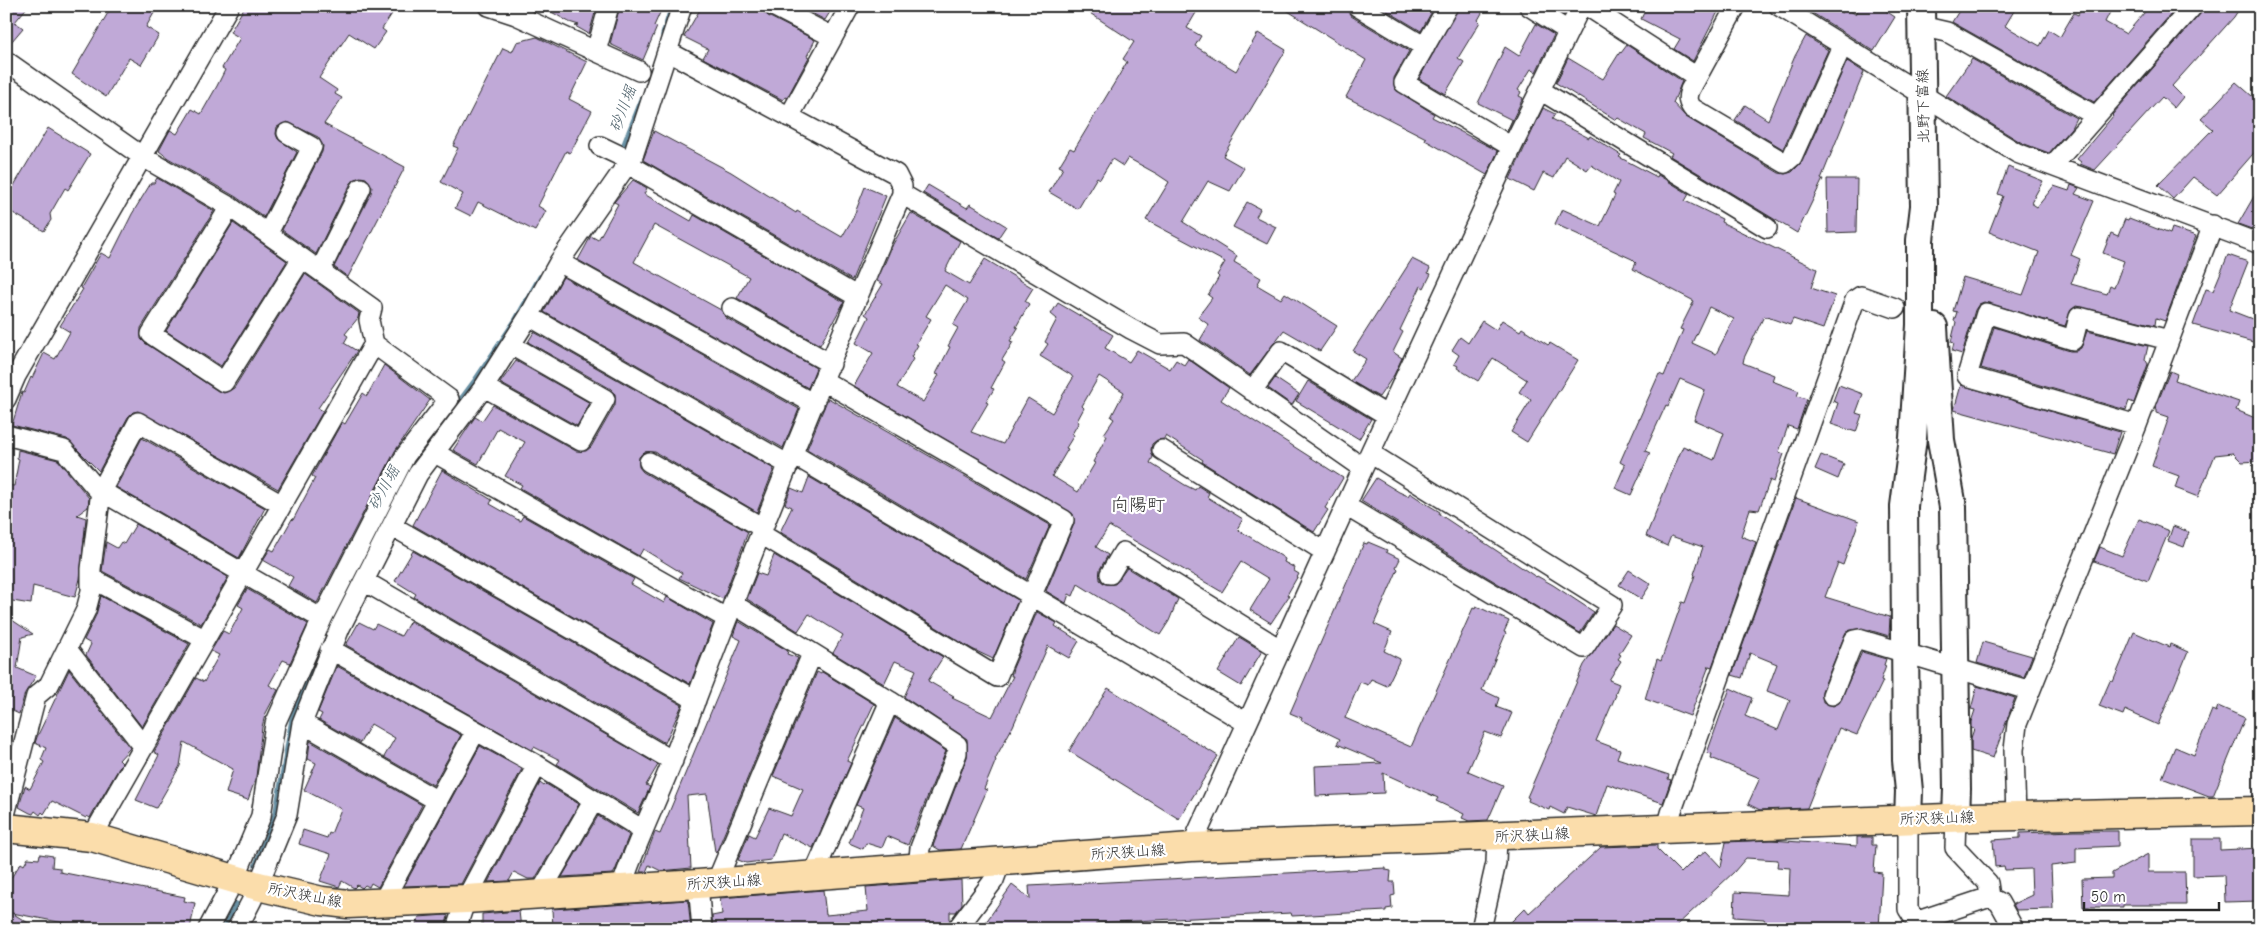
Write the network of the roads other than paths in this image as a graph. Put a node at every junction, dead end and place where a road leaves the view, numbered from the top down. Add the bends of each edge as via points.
1 (229, 6) edge
2 (489, 6) edge
3 (609, 6) edge
4 (682, 6) edge
5 (773, 6) edge
6 (850, 6) edge
7 (1357, 6) edge
8 (1448, 6) edge
9 (1529, 6) edge
10 (1581, 6) edge
11 (1587, 6) edge
12 (1736, 6) edge
13 (1779, 6) edge
14 (2193, 6) edge
15 (1921, 16) edge
16 (1568, 32) junction
17 (833, 37) junction
18 (1842, 46) junction
19 (1424, 47) junction
20 (596, 51) junction
21 (667, 51) junction
22 (6, 61) edge
23 (639, 71) dead end
24 (1697, 77) junction
25 (1540, 90) junction
26 (1923, 96) junction
27 (2096, 116) junction
28 (789, 117) junction
29 (287, 133) dead end
30 (600, 146) dead end
31 (1512, 147) junction
32 (143, 157) junction
33 (628, 164) junction
34 (2053, 165) junction
35 (361, 188) dead end
36 (902, 194) junction
37 (230, 206) junction
38 (1924, 206) junction
39 (2213, 225) junction
40 (1767, 228) dead end
41 (268, 233) junction
42 (2260, 244) edge
43 (302, 258) junction
44 (559, 262) junction
45 (320, 271) junction
46 (858, 297) junction
47 (732, 308) dead end
48 (1895, 308) dead end
49 (529, 316) junction
50 (2169, 340) junction
51 (374, 344) junction
52 (511, 345) junction
53 (827, 372) junction
54 (484, 387) junction
55 (1252, 391) junction
56 (6, 399) edge
57 (814, 404) junction
58 (1388, 416) junction
59 (435, 417) junction
60 (2137, 425) junction
61 (453, 429) junction
62 (6, 434) edge
63 (1162, 450) dead end
64 (434, 452) junction
65 (791, 460) junction
66 (1367, 461) junction
67 (648, 462) dead end
68 (102, 491) junction
69 (282, 505) junction
70 (1346, 506) junction
71 (392, 526) junction
72 (762, 531) junction
73 (1324, 552) junction
74 (243, 572) junction
75 (1110, 574) dead end
76 (91, 578) junction
77 (364, 581) junction
78 (1032, 596) junction
79 (730, 611) junction
80 (322, 619) junction
81 (204, 639) junction
82 (67, 649) junction
83 (330, 649) junction
84 (1280, 649) junction
85 (812, 654) junction
86 (1906, 654) junction
87 (1954, 668) junction
88 (2021, 688) dead end
89 (1832, 695) dead end
90 (696, 700) junction
91 (890, 701) junction
92 (302, 723) junction
93 (1247, 723) junction
94 (475, 732) junction
95 (143, 746) junction
96 (673, 761) junction
97 (537, 765) junction
98 (436, 800) junction
99 (594, 800) junction
100 (6, 811) edge
101 (2260, 812) edge
102 (2016, 816) junction
103 (1956, 818) junction
104 (1908, 819) junction
105 (6, 828) edge
106 (1667, 828) junction
107 (644, 830) junction
108 (1497, 836) junction
109 (92, 837) junction
110 (1191, 848) junction
111 (1001, 861) junction
112 (918, 867) junction
113 (813, 876) junction
114 (246, 882) junction
115 (707, 884) junction
116 (621, 888) junction
117 (539, 895) junction
118 (1990, 897) junction
119 (466, 899) junction
120 (382, 903) junction
121 (208, 929) edge
122 (237, 929) edge
123 (456, 929) edge
124 (702, 929) edge
125 (957, 929) edge
126 (1481, 929) edge
127 (2014, 929) edge

1 - 32 street
2 - 20 street via 516,14
3 - 20 street
4 - 21 street
5 - 17 street
6 - 17 street
7 - 19 street
8 - 19 street
9 - 16 street
10 - 16 street
11 - 24 street
12 - 24 street
13 - 18 street
14 - 27 street
15 - 26 street, 北野下富線
15 - 27 street
16 - 25 street
17 - 28 street
18 - 24 street via 1792,157 1785,163 1692,108 1687,98
18 - 26 street
19 - 31 street via 1404,83
20 - 23 street
21 - 28 street
21 - 33 street
22 - 32 street
25 - 31 street
25 - 40 street
26 - 34 street via 2017,154
26 - 38 street, 北野下富線
27 - 34 street
28 - 36 street via 896,174
29 - 41 street via 312,148
30 - 33 street via 625,158
31 - 58 street
32 - 37 street
32 - 56 street via 16,376
33 - 44 street
33 - 46 street
34 - 39 street
35 - 45 street
36 - 46 street
36 - 55 street via 1156,343 1184,343
37 - 41 street
37 - 43 street via 151,334 224,382
38 - 86 street via 1920,240 1920,325 1914,438 1904,506
38 - 87 street via 1929,239 1941,440 1953,507
39 - 42 street
39 - 50 street
41 - 43 street
43 - 45 street
44 - 49 street
44 - 57 street
45 - 51 street via 372,308 369,320
46 - 53 street
47 - 53 street
48 - 106 street via 1861,296 1855,300
49 - 52 street
49 - 65 street
50 - 60 street
50 - 60 street via 2079,317 2073,340 1986,313 1967,376
51 - 59 street via 449,399
51 - 69 street
52 - 54 street
52 - 54 street via 605,399 581,441
53 - 57 street
53 - 78 street via 1064,520
54 - 61 street
55 - 58 street via 1281,351
55 - 66 street
57 - 65 street
58 - 66 street
59 - 61 street
59 - 80 street via 405,456
60 - 102 street via 2017,724 2014,750
61 - 64 street
62 - 68 street via 64,450
63 - 73 street
64 - 71 street via 418,474
64 - 79 street
65 - 72 street
65 - 78 street
66 - 70 street
66 - 70 street via 1612,605 1584,648
67 - 72 street
68 - 69 street via 138,422
68 - 74 street
68 - 76 street
69 - 74 street
70 - 73 street
71 - 77 street
71 - 90 street
72 - 78 street via 997,677
72 - 79 street
73 - 84 street
74 - 80 street
74 - 81 street
75 - 84 street via 1123,552
76 - 81 street
76 - 82 street via 86,610
77 - 83 street
77 - 96 street
78 - 93 street
79 - 85 street
79 - 90 street
80 - 114 street via 275,724 261,816
81 - 95 street
82 - 95 street
82 - 100 street via 49,685 36,696
83 - 92 street
83 - 94 street
84 - 93 street
85 - 91 street
85 - 115 street
86 - 87 street
86 - 89 street via 1854,640
86 - 104 street
87 - 88 street
87 - 103 street
90 - 96 street
91 - 112 street via 954,743 958,749 920,848
91 - 113 street
92 - 98 street
92 - 114 street via 287,815
93 - 110 street
94 - 97 street
94 - 98 street
95 - 109 street
96 - 107 street
97 - 99 street
97 - 119 street
98 - 120 street
99 - 107 street
99 - 117 street
101 - 102 main road, 所沢狭山線
102 - 103 main road, 所沢狭山線
103 - 104 main road, 所沢狭山線
103 - 118 street via 1954,848 1988,884
104 - 106 main road, 所沢狭山線
104 - 118 street via 1908,909 1913,917 1926,919
105 - 109 main road, 所沢狭山線
106 - 108 main road, 所沢狭山線
107 - 116 street
108 - 110 main road, 所沢狭山線
108 - 126 street via 1496,863
109 - 114 main road, 所沢狭山線
110 - 111 main road, 所沢狭山線
111 - 112 main road, 所沢狭山線
111 - 125 street via 994,880
112 - 113 main road, 所沢狭山線
113 - 115 main road, 所沢狭山線
114 - 120 main road, 所沢狭山線 via 322,902
114 - 121 street
114 - 122 street
115 - 116 main road, 所沢狭山線
115 - 124 street
116 - 117 main road, 所沢狭山線
117 - 119 main road, 所沢狭山線
118 - 127 street via 1999,902
119 - 120 main road, 所沢狭山線
119 - 123 street

